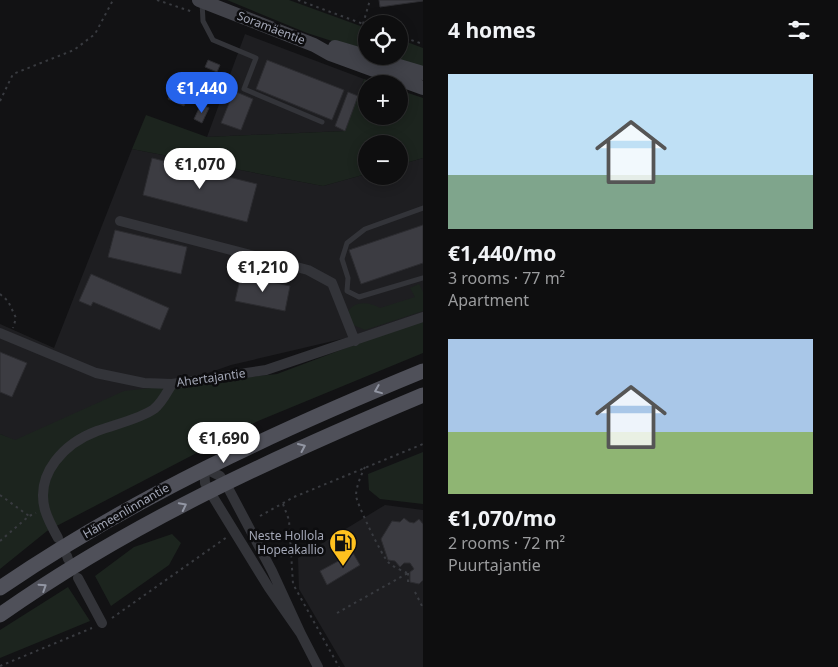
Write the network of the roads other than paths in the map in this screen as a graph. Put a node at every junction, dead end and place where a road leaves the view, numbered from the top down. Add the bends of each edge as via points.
1 (201, 5) edge
2 (314, 45) junction
3 (423, 73) edge
4 (423, 88) edge
5 (322, 122) dead end
6 (423, 208) edge
7 (120, 221) dead end
8 (423, 278) edge
9 (342, 293) junction
10 (423, 317) edge
11 (5, 335) edge
12 (355, 341) junction
13 (423, 371) edge
14 (172, 384) junction
15 (423, 395) edge
16 (204, 468) junction
17 (226, 484) junction
18 (210, 492) junction
19 (58, 538) dead end
20 (78, 578) dead end
21 (0, 588) edge
22 (1, 614) edge
23 (102, 623) road end
24 (300, 634) junction
25 (318, 667) edge

1 - 2 street, Soramäentie
1 - 5 lane via 213,40 256,58 244,89
2 - 3 street, Soramäentie via 332,46
2 - 4 street, Soramäentie
6 - 9 lane via 364,229 346,243 342,259 348,278
7 - 9 street via 308,270 332,283
8 - 9 lane via 359,297
9 - 12 street
10 - 12 street, Ahertajantie
11 - 14 street, Ahertajantie via 96,373 144,383
12 - 14 street, Ahertajantie via 266,370
13 -> 16 main road, Hämeenlinnantie via 274,434
14 - 19 street via 155,408 94,431 69,446 52,464 46,478 45,509
17 -> 15 main road, Hämeenlinnantie via 348,426
16 - 17 street via 220,476
16 - 18 street via 205,483
16 - 21 main road, Hämeenlinnantie via 119,514
17 - 18 main road, Hämeenlinnantie
17 - 24 street via 272,571
22 -> 18 main road, Hämeenlinnantie via 116,542
18 - 24 street
20 - 23 street
24 - 25 street

